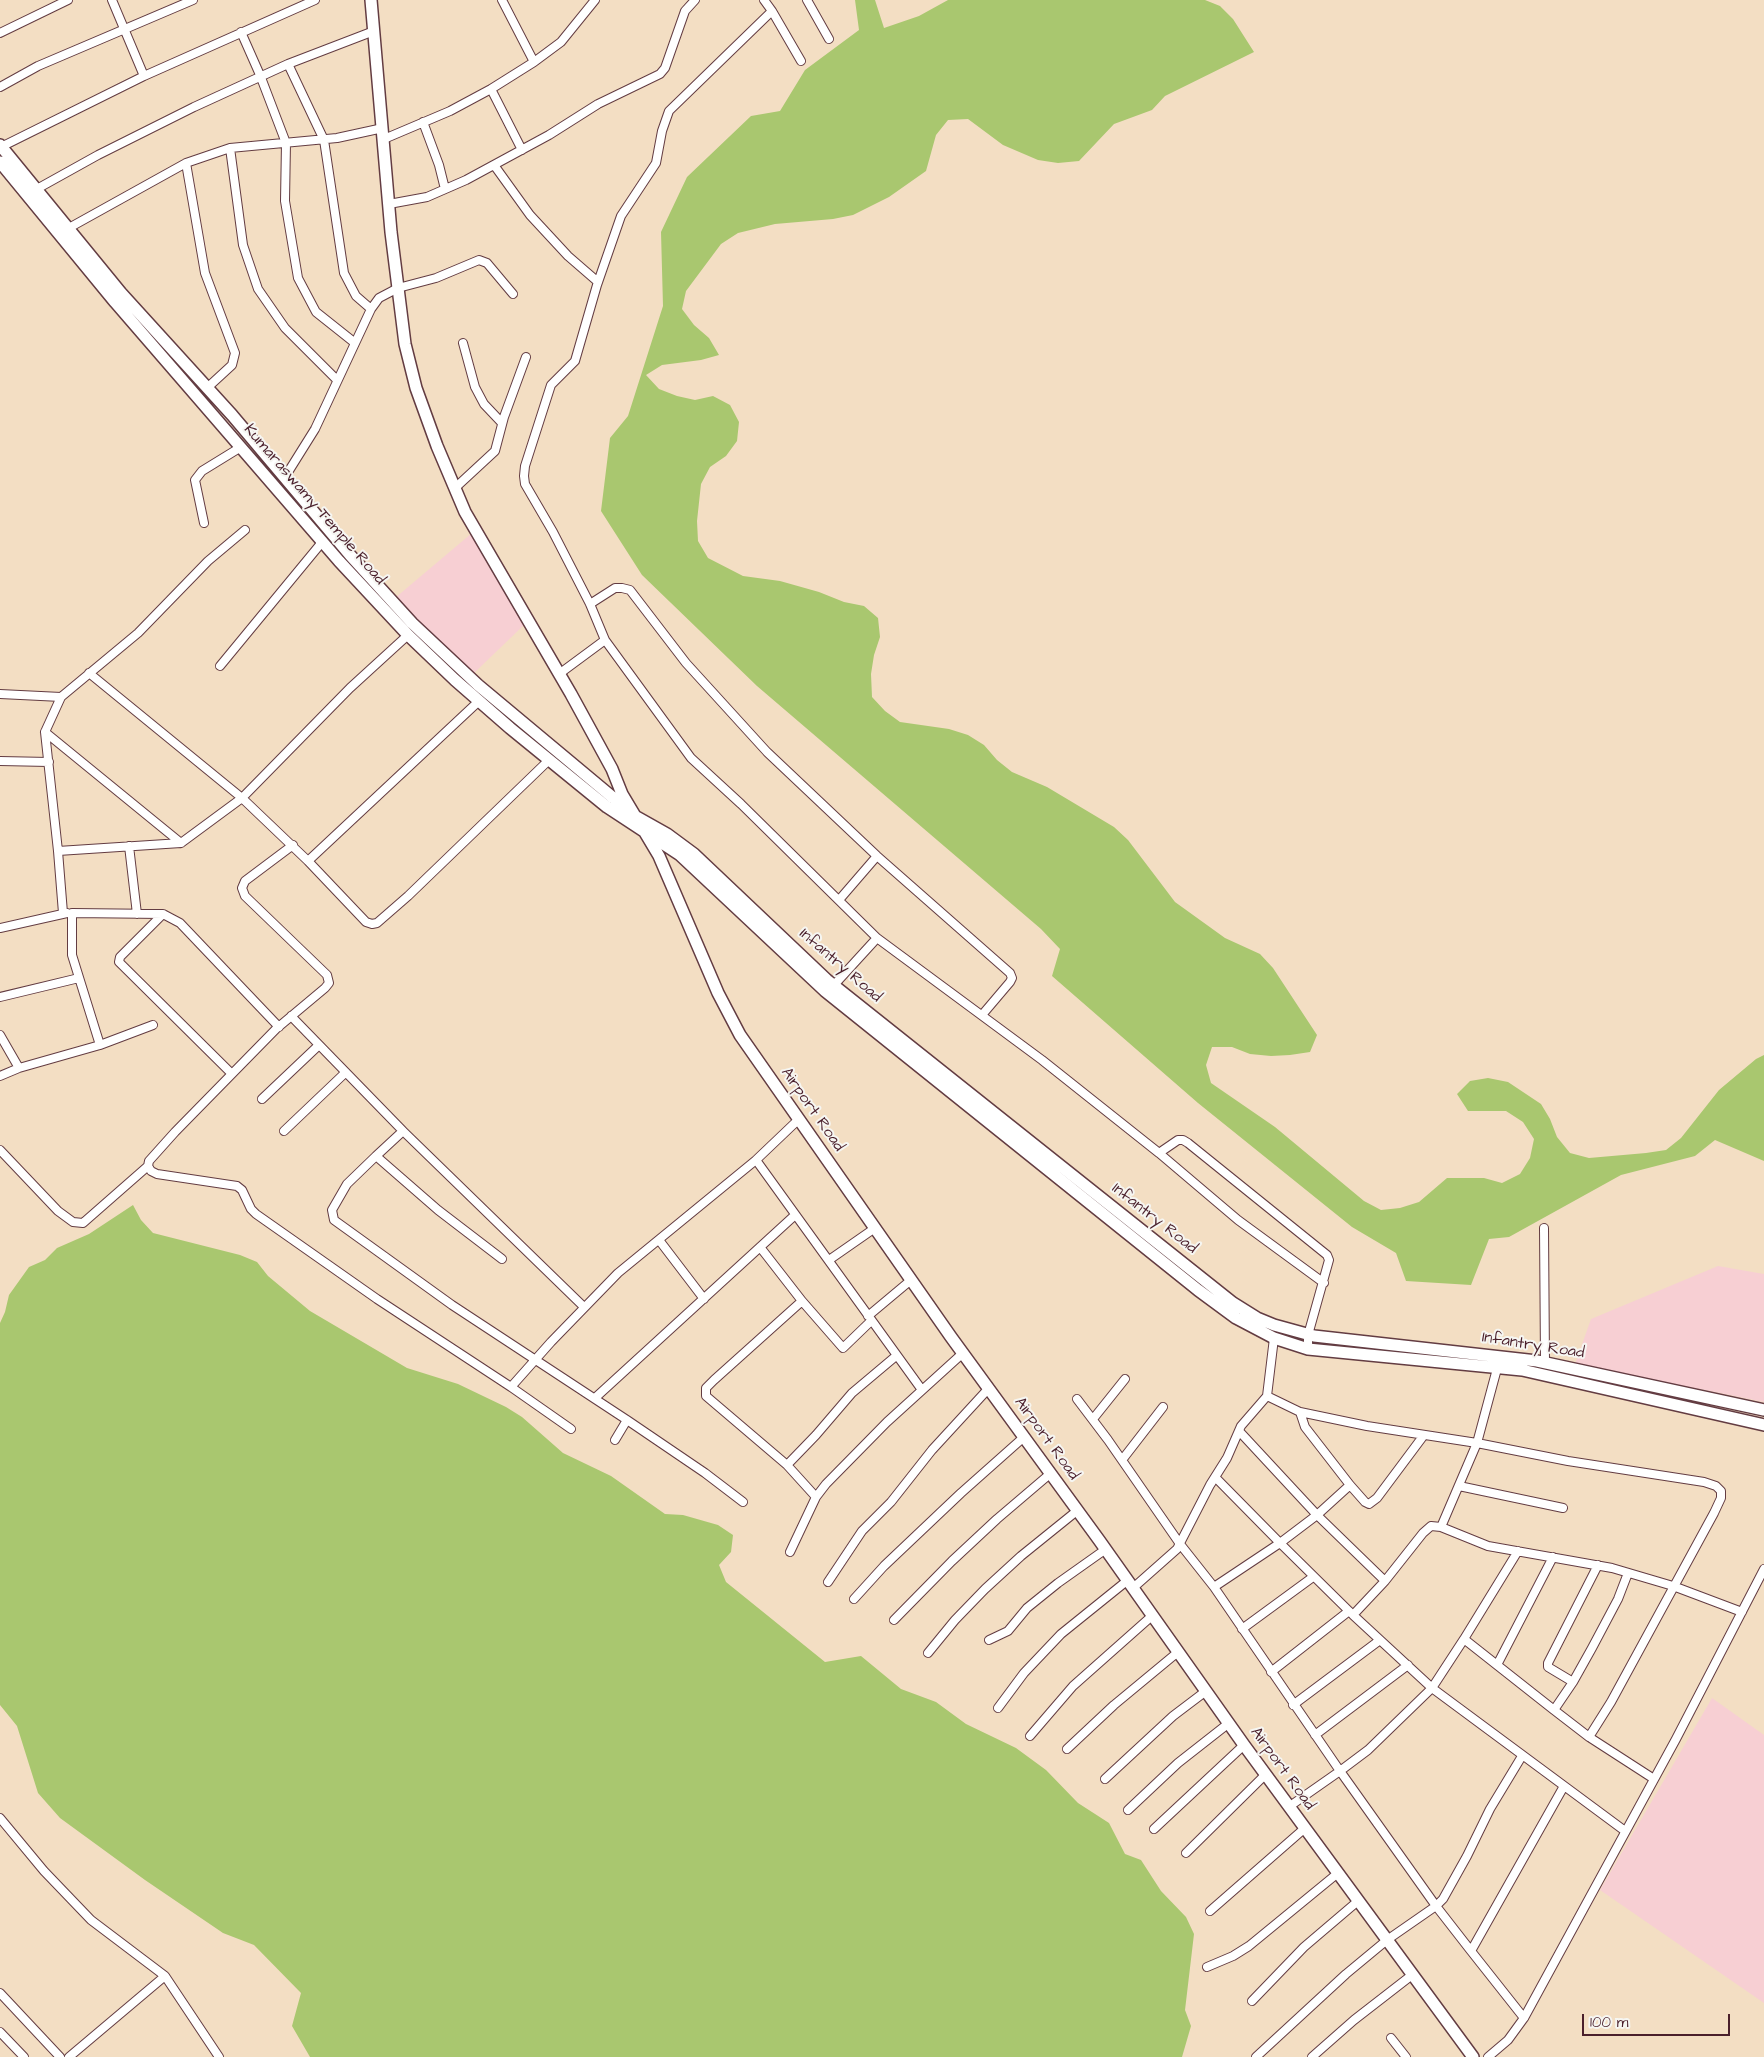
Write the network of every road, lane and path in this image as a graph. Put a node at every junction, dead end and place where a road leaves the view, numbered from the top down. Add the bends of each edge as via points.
1 (68, 0) edge
2 (112, 0) edge
3 (193, 0) edge
4 (315, 0) edge
5 (371, 0) edge
6 (502, 0) edge
7 (595, 0) edge
8 (695, 0) edge
9 (764, 0) edge
10 (807, 0) edge
11 (772, 11) junction
12 (124, 28) junction
13 (374, 31) junction
14 (241, 32) junction
15 (0, 33) edge
16 (829, 39) dead end
17 (801, 61) dead end
18 (534, 62) junction
19 (288, 64) junction
20 (260, 75) junction
21 (144, 76) junction
22 (0, 87) edge
23 (492, 89) junction
24 (423, 122) junction
25 (384, 133) junction
26 (324, 140) junction
27 (286, 143) junction
28 (1, 146) edge
29 (230, 148) junction
30 (522, 150) junction
31 (0, 162) edge
32 (186, 163) junction
33 (494, 165) junction
34 (446, 189) junction
35 (35, 190) junction
36 (389, 204) junction
37 (67, 229) junction
38 (598, 282) junction
39 (398, 288) junction
40 (513, 294) dead end
41 (371, 309) junction
42 (355, 343) junction
43 (463, 343) dead end
44 (526, 357) dead end
45 (337, 380) junction
46 (207, 388) junction
47 (502, 423) junction
48 (241, 447) junction
49 (285, 477) junction
50 (455, 488) junction
51 (204, 523) dead end
52 (245, 530) dead end
53 (323, 541) junction
54 (590, 604) junction
55 (408, 635) junction
56 (605, 640) junction
57 (220, 666) dead end
58 (89, 673) junction
59 (559, 674) junction
60 (0, 694) edge
61 (61, 697) junction
62 (479, 701) junction
63 (45, 732) junction
64 (549, 760) junction
65 (0, 761) edge
66 (49, 762) junction
67 (242, 798) junction
68 (635, 816) junction
69 (643, 831) junction
70 (181, 843) junction
71 (293, 845) junction
72 (129, 846) junction
73 (58, 851) junction
74 (877, 856) junction
75 (308, 861) junction
76 (839, 900) junction
77 (63, 913) junction
78 (72, 913) junction
79 (137, 914) junction
80 (162, 914) junction
81 (0, 928) edge
82 (877, 938) junction
83 (79, 978) junction
84 (834, 985) junction
85 (0, 997) edge
86 (982, 1015) junction
87 (291, 1016) junction
88 (153, 1025) dead end
89 (279, 1027) junction
90 (0, 1036) edge
91 (100, 1044) junction
92 (318, 1045) junction
93 (19, 1068) junction
94 (231, 1073) junction
95 (345, 1074) junction
96 (0, 1076) edge
97 (262, 1099) dead end
98 (798, 1120) junction
99 (284, 1131) dead end
100 (403, 1131) junction
101 (0, 1150) edge
102 (1158, 1154) junction
103 (376, 1156) junction
104 (756, 1160) junction
105 (148, 1166) junction
106 (794, 1216) junction
107 (875, 1228) junction
108 (1544, 1228) dead end
109 (659, 1240) junction
110 (760, 1247) junction
111 (502, 1259) dead end
112 (829, 1260) junction
113 (911, 1280) junction
114 (1324, 1283) junction
115 (704, 1299) junction
116 (802, 1301) junction
117 (584, 1307) junction
118 (870, 1318) junction
119 (1308, 1335) junction
120 (1274, 1338) junction
121 (1308, 1349) junction
122 (963, 1353) junction
123 (896, 1356) junction
124 (1500, 1356) junction
125 (536, 1359) junction
126 (1545, 1363) junction
127 (1497, 1367) junction
128 (1125, 1379) dead end
129 (511, 1387) junction
130 (989, 1388) junction
131 (922, 1390) junction
132 (1267, 1396) junction
133 (595, 1398) junction
134 (1077, 1400) dead end
135 (1163, 1407) dead end
136 (1764, 1410) edge
137 (1300, 1412) junction
138 (1093, 1419) junction
139 (627, 1420) junction
140 (1764, 1425) edge
141 (571, 1429) dead end
142 (1239, 1431) junction
143 (1424, 1435) junction
144 (1024, 1437) junction
145 (615, 1440) dead end
146 (1477, 1443) junction
147 (1122, 1460) junction
148 (787, 1465) junction
149 (1051, 1473) junction
150 (1215, 1477) junction
151 (1350, 1485) junction
152 (1458, 1486) junction
153 (816, 1497) junction
154 (742, 1502) dead end
155 (1563, 1508) dead end
156 (1078, 1510) junction
157 (1317, 1515) junction
158 (1441, 1527) junction
159 (1180, 1544) junction
160 (1280, 1544) junction
161 (1106, 1549) junction
162 (1518, 1551) junction
163 (790, 1552) dead end
164 (1553, 1557) junction
165 (1598, 1566) junction
166 (1764, 1569) edge
167 (1628, 1573) junction
168 (1313, 1577) junction
169 (1385, 1581) junction
170 (828, 1582) dead end
171 (1130, 1584) junction
172 (1673, 1586) junction
173 (1214, 1587) junction
174 (854, 1599) dead end
175 (1742, 1612) junction
176 (1351, 1613) junction
177 (1153, 1615) junction
178 (894, 1620) dead end
179 (1242, 1629) junction
180 (1464, 1639) junction
181 (989, 1640) dead end
182 (1380, 1640) junction
183 (1178, 1652) junction
184 (928, 1653) dead end
185 (1408, 1665) junction
186 (1496, 1665) junction
187 (1271, 1672) junction
188 (1573, 1682) junction
189 (1432, 1688) junction
190 (1206, 1691) junction
191 (1293, 1704) junction
192 (998, 1708) dead end
193 (1554, 1710) junction
194 (1229, 1723) junction
195 (1315, 1735) junction
196 (1030, 1736) dead end
197 (1589, 1737) junction
198 (1244, 1745) junction
199 (1067, 1749) dead end
200 (1522, 1756) junction
201 (1340, 1771) junction
202 (1266, 1774) junction
203 (1654, 1779) junction
204 (1105, 1780) dead end
205 (1564, 1786) junction
206 (1290, 1806) junction
207 (1128, 1810) dead end
208 (0, 1818) edge
209 (1305, 1828) junction
210 (1154, 1829) dead end
211 (1625, 1831) junction
212 (1186, 1853) dead end
213 (1338, 1873) junction
214 (1358, 1901) junction
215 (1436, 1906) junction
216 (1210, 1911) dead end
217 (1387, 1940) junction
218 (1471, 1951) junction
219 (1207, 1967) dead end
220 (1412, 1975) junction
221 (165, 1976) junction
222 (0, 1992) edge
223 (1252, 2001) dead end
224 (1524, 2018) junction
225 (0, 2032) edge
226 (1391, 2038) dead end
227 (24, 2057) edge
228 (60, 2057) edge
229 (69, 2057) edge
230 (219, 2057) edge
231 (1256, 2057) edge
232 (1312, 2057) edge
233 (1406, 2057) edge
234 (1473, 2057) edge
235 (1488, 2057) edge

1 - 15 street
2 - 12 street
3 - 12 street
4 - 14 street
5 - 13 street
6 - 18 street
7 - 18 street via 561,42
8 - 30 street via 680,21 668,60 660,74 598,104
9 - 11 street
10 - 16 street
11 - 17 street
11 - 38 street via 669,111 656,163 621,216
12 - 21 street
12 - 22 street via 38,66
13 - 19 street
13 - 25 street
14 - 20 street
14 - 21 street
18 - 23 street
19 - 20 street
19 - 26 street
20 - 27 street
20 - 35 street
21 - 28 street
23 - 24 street
23 - 30 street
24 - 25 street
24 - 34 street
25 - 26 street
25 - 36 street
26 - 27 street
26 - 41 street via 344,273 356,296
27 - 29 street
27 - 42 street via 285,200 298,278 316,312
28 - 35 street, Kumaraswamy Temple Road
29 - 32 street
29 - 45 street via 244,245 258,289 285,328
30 - 33 street
31 - 48 street, Kumaraswamy Temple Road via 115,302
32 - 37 street
32 - 46 street via 205,273 235,353 232,365
33 - 34 street
33 - 38 street via 530,215 568,256
34 - 36 street via 427,197
35 - 37 street, Kumaraswamy Temple Road
36 - 39 street
37 - 46 street, Kumaraswamy Temple Road
38 - 54 street via 575,362 551,385 524,476
39 - 40 street via 436,278 479,260 486,263
39 - 41 street via 379,298
39 - 50 street via 405,344 416,388
41 - 42 street
42 - 45 street
43 - 47 street via 475,387 484,404
44 - 47 street
45 - 49 street via 315,429
46 - 49 street, Kumaraswamy Temple Road
47 - 50 street via 494,451
48 - 51 street via 202,471 195,480
48 - 53 street, Kumaraswamy Temple Road
49 - 68 street, Kumaraswamy Temple Road via 412,624 478,685
50 - 59 street via 465,512
52 - 58 street via 208,561 138,633
53 - 55 street, Kumaraswamy Temple Road
53 - 57 street
54 - 56 street
54 - 74 street via 615,588 630,590 686,663 767,752
55 - 62 street, Kumaraswamy Temple Road
55 - 67 street via 350,688
56 - 59 street
56 - 76 street via 690,758
58 - 61 street
58 - 67 street
59 - 68 street
60 - 61 street
61 - 63 street
62 - 64 street, Kumaraswamy Temple Road
62 - 75 street
63 - 66 street
63 - 70 street
64 - 69 street, Kumaraswamy Temple Road
64 - 75 street via 377,923 366,922
65 - 66 street
66 - 73 street
67 - 70 street
67 - 71 street
68 - 69 street, Airport Road
68 - 84 street, Infantry Road via 694,854
69 - 98 street, Airport Road via 659,856 736,1027
69 - 120 street, Infantry Road via 680,855 800,970 954,1096 1198,1290 1236,1318
70 - 72 street
71 - 75 street
71 - 87 street via 245,881 242,888 245,896 327,975 329,982 325,988
72 - 73 street
72 - 79 street
73 - 77 street
74 - 76 street
74 - 86 street via 1010,973 1010,982
76 - 82 street
77 - 78 street
77 - 81 street
78 - 79 street
78 - 83 street via 72,954
79 - 80 street
80 - 89 street via 180,923
80 - 94 street via 120,957 119,962
82 - 84 street
82 - 86 street
83 - 85 street
83 - 91 street
84 - 119 street, Infantry Road via 1233,1303 1266,1322
86 - 102 street
87 - 89 street
87 - 92 street
88 - 91 street
89 - 94 street
90 - 93 street
91 - 93 street
92 - 95 street
92 - 97 street
93 - 96 street
94 - 105 street via 149,1161
95 - 99 street
95 - 100 street
98 - 104 street
98 - 107 street, Airport Road
100 - 103 street
100 - 117 street
101 - 105 street via 58,1211 73,1222 83,1223
102 - 114 street via 1238,1220
102 - 114 street via 1178,1140 1188,1143 1323,1250 1329,1260
103 - 111 street via 438,1210
103 - 125 street via 347,1184 332,1210 334,1220 452,1305
104 - 106 street
104 - 109 street
105 - 129 street via 157,1174 237,1186 256,1214
106 - 110 street
106 - 112 street
107 - 112 street
107 - 113 street, Airport Road
108 - 126 street
109 - 115 street
109 - 117 street via 618,1273
110 - 115 street
110 - 116 street
112 - 118 street
113 - 118 street
113 - 122 street, Airport Road
114 - 119 street
115 - 133 street
116 - 118 street via 843,1348
116 - 148 street via 706,1388 706,1396
117 - 125 street
118 - 123 street
119 - 121 street
119 - 124 street, Infantry Road
120 - 121 street, Infantry Road
120 - 132 street
121 - 127 street, Infantry Road
122 - 130 street, Airport Road
122 - 131 street
123 - 131 street
123 - 148 street via 852,1393
124 - 126 street, Infantry Road
124 - 127 street
125 - 129 street
125 - 133 street
126 - 136 street, Infantry Road
127 - 140 street, Infantry Road
127 - 146 street
128 - 138 street
129 - 141 street
130 - 144 street, Airport Road
130 - 170 street via 862,1531
131 - 153 street
132 - 137 street
132 - 142 street
133 - 139 street
134 - 138 street
135 - 147 street
137 - 143 street
137 - 151 street via 1305,1427
138 - 147 street
139 - 145 street
139 - 154 street
142 - 150 street
142 - 157 street
143 - 146 street
143 - 151 street via 1372,1502 1365,1502
144 - 149 street, Airport Road
144 - 174 street via 884,1566
146 - 152 street
146 - 172 street via 1716,1486 1721,1491 1721,1498
147 - 159 street
148 - 153 street
149 - 156 street, Airport Road
149 - 178 street via 965,1549
150 - 159 street
150 - 160 street
151 - 157 street
152 - 155 street
152 - 158 street
153 - 163 street
156 - 161 street, Airport Road
156 - 184 street via 985,1589
157 - 160 street
157 - 169 street
158 - 162 street via 1488,1546
158 - 169 street via 1427,1529
159 - 171 street
159 - 173 street
160 - 168 street
160 - 173 street
161 - 171 street, Airport Road
161 - 181 street via 1027,1608 1008,1631
162 - 164 street
162 - 180 street
164 - 165 street
164 - 186 street
165 - 167 street
165 - 188 street via 1548,1663 1548,1667
166 - 175 street
167 - 172 street
167 - 188 street via 1618,1599
168 - 176 street
168 - 179 street
169 - 176 street
171 - 177 street, Airport Road
171 - 192 street via 1060,1634 1024,1673
172 - 175 street
172 - 197 street
173 - 179 street
175 - 203 street
176 - 182 street
176 - 187 street
177 - 183 street, Airport Road
177 - 196 street via 1073,1686
179 - 187 street
180 - 186 street
180 - 189 street
182 - 185 street
182 - 191 street
183 - 190 street, Airport Road
183 - 199 street
185 - 189 street
185 - 195 street
186 - 193 street
187 - 191 street
188 - 193 street
189 - 200 street
189 - 201 street via 1368,1750
190 - 194 street, Airport Road
190 - 204 street
191 - 195 street
193 - 197 street
194 - 198 street, Airport Road
194 - 207 street
195 - 201 street
197 - 203 street
198 - 202 street, Airport Road
198 - 210 street
200 - 205 street
200 - 215 street via 1490,1809 1447,1893
201 - 206 street
201 - 215 street
202 - 206 street, Airport Road
202 - 212 street
203 - 211 street
205 - 211 street
205 - 218 street
206 - 209 street, Airport Road
208 - 221 street via 91,1920
209 - 213 street, Airport Road
209 - 216 street
211 - 224 street
213 - 214 street, Airport Road
213 - 219 street via 1249,1946
214 - 217 street, Airport Road
214 - 223 street via 1304,1947
215 - 217 street
215 - 218 street
217 - 220 street, Airport Road
217 - 231 street
218 - 224 street
220 - 232 street
220 - 234 street, Airport Road
221 - 229 street
221 - 230 street
222 - 228 street
224 - 235 street via 1508,2040
225 - 227 street
226 - 233 street

